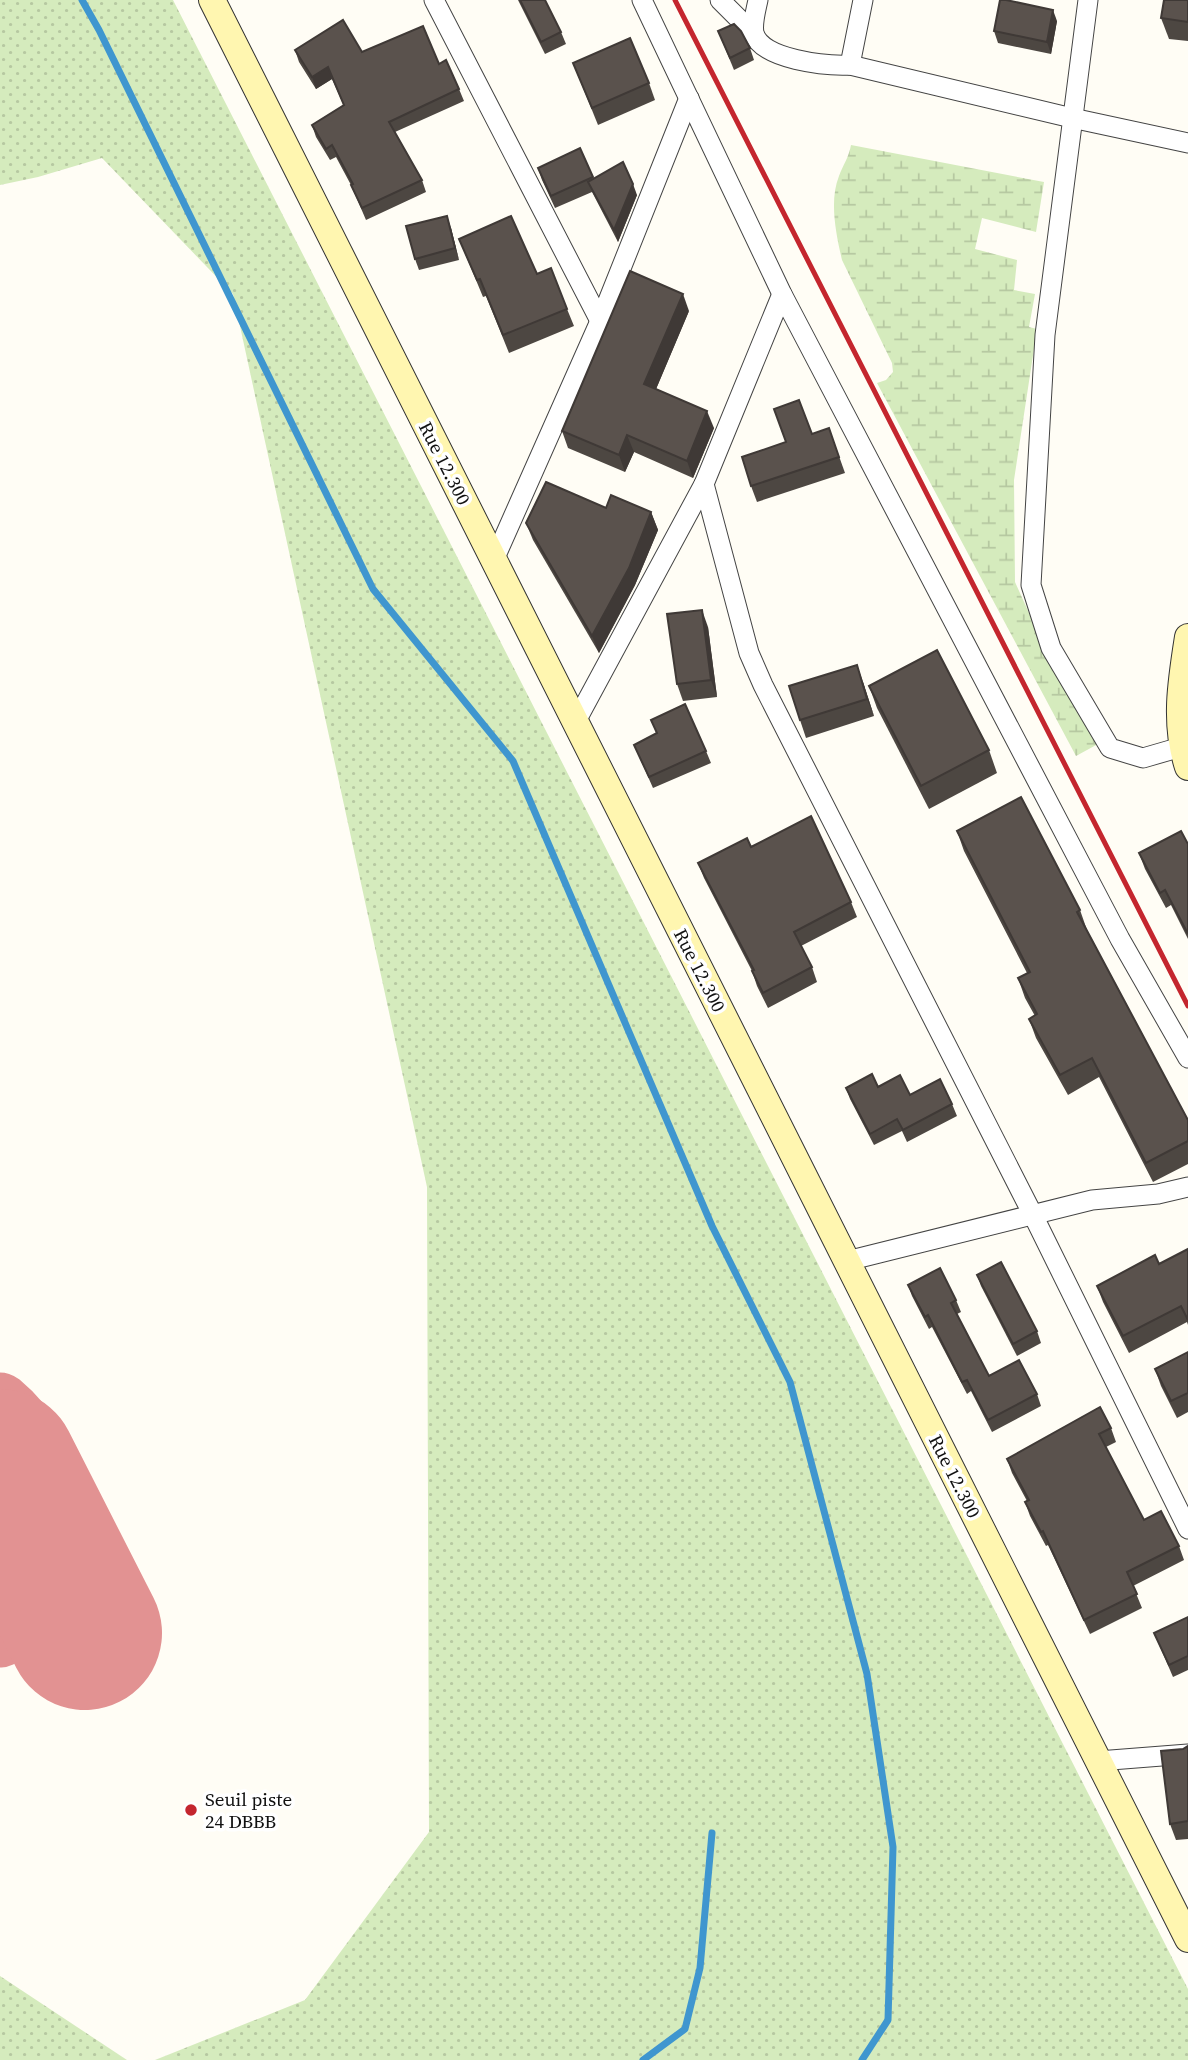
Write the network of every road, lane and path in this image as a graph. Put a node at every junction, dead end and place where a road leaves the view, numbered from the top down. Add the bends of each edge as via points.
1 (212, 0) edge
2 (434, 0) edge
3 (642, 0) edge
4 (720, 0) edge
5 (758, 0) edge
6 (863, 0) edge
7 (1088, 0) edge
8 (754, 34) junction
9 (850, 65) junction
10 (689, 98) junction
11 (1072, 118) junction
12 (1188, 143) edge
13 (782, 294) junction
14 (600, 321) junction
15 (704, 484) junction
16 (494, 561) junction
17 (1188, 637) edge
18 (575, 723) junction
19 (1185, 757) edge
20 (1188, 1058) edge
21 (1188, 1187) edge
22 (1032, 1213) junction
23 (846, 1261) junction
24 (1188, 1529) edge
25 (1188, 1754) edge
26 (1098, 1761) junction
27 (1188, 1939) edge

1 - 16 street, Rue 12.300
2 - 14 street
3 - 10 street
4 - 8 street
5 - 8 street
6 - 9 street
7 - 11 street
8 - 9 street via 763,48 820,65
9 - 11 street
10 - 13 street
10 - 14 street
11 - 12 street
11 - 19 street via 1045,335 1031,585 1051,648 1110,748 1143,758
13 - 15 street
13 - 20 street via 1119,939
14 - 16 street
15 - 18 street
15 - 22 street via 749,653 763,685
16 - 18 street, Rue 12.300
17 - 19 street via 1179,694
18 - 23 street, Rue 12.300
21 - 22 street
22 - 23 street
22 - 24 street
23 - 26 street, Rue 12.300
25 - 26 street
26 - 27 street, Rue 12.300

